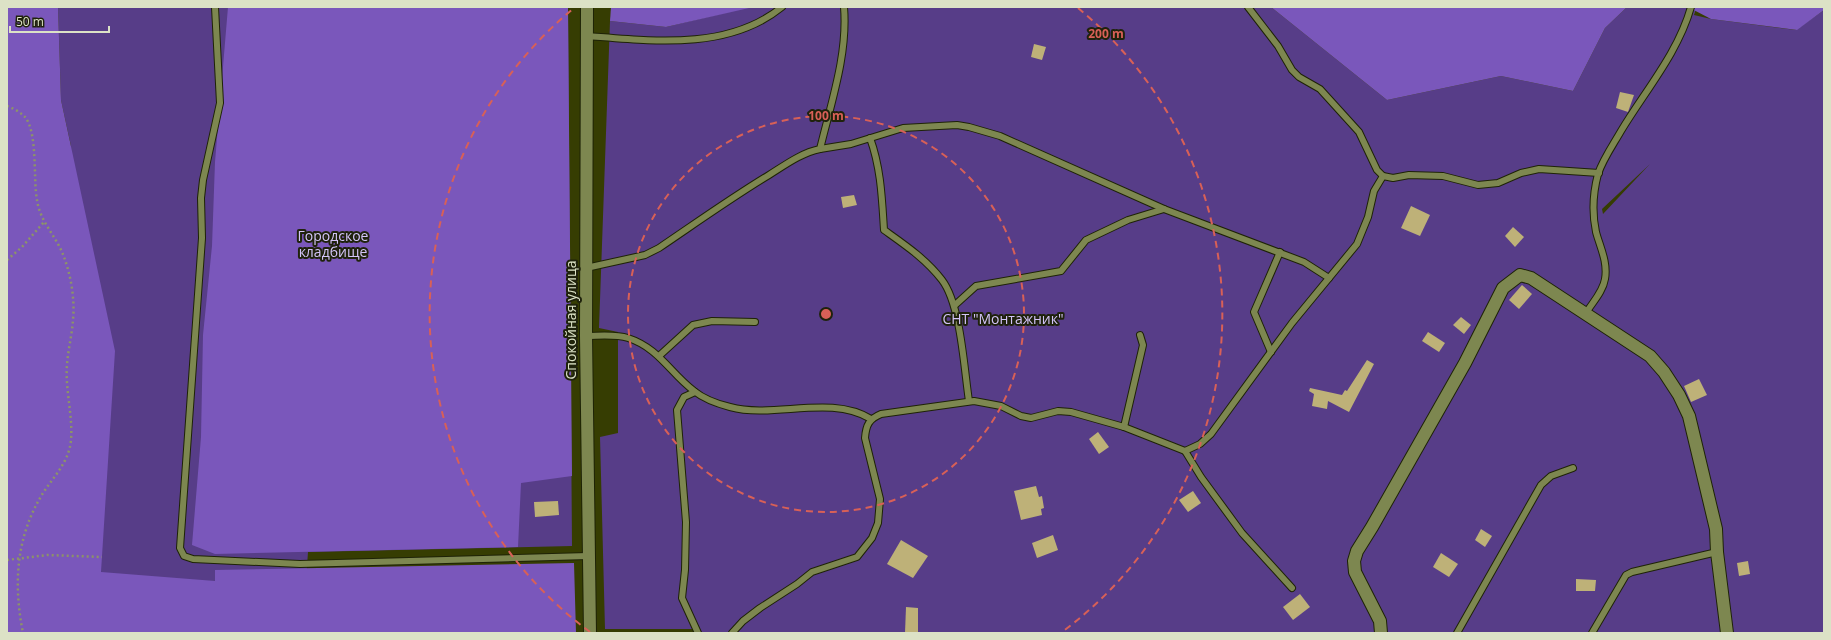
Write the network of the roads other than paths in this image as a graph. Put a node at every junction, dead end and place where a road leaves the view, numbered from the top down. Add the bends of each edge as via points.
1 (215, 7) edge
2 (587, 7) edge
3 (782, 7) edge
4 (844, 7) edge
5 (1248, 7) edge
6 (1691, 7) edge
7 (587, 36) junction
8 (870, 138) junction
9 (820, 148) junction
10 (1599, 173) junction
11 (1383, 176) junction
12 (1164, 209) junction
13 (1280, 252) junction
14 (586, 268) junction
15 (1329, 278) junction
16 (955, 305) junction
17 (1586, 313) junction
18 (755, 322) dead end
19 (1140, 334) dead end
20 (586, 336) junction
21 (1270, 352) junction
22 (659, 356) junction
23 (695, 392) junction
24 (969, 401) junction
25 (871, 419) junction
26 (1124, 427) junction
27 (1185, 451) junction
28 (1573, 468) dead end
29 (1717, 552) junction
30 (588, 556) junction
31 (1292, 588) dead end
32 (590, 633) edge
33 (698, 633) edge
34 (732, 633) edge
35 (1381, 633) edge
36 (1457, 633) edge
37 (1592, 633) edge
38 (1727, 633) edge

1 - 30 lane via 220,103 201,198 202,238 180,548 184,556 192,559 300,564
2 - 7 street, Спокойная улица
3 - 7 lane via 770,16 742,29 680,41 658,42
4 - 9 lane via 844,38 839,71
5 - 11 lane via 1278,46 1292,70 1320,89 1359,132 1377,170
6 - 10 lane via 1673,49 1610,150
7 - 14 street, Спокойная улица
8 - 9 lane via 843,146
8 - 12 lane via 893,130 913,127 969,127 1000,136
8 - 16 lane via 881,184 884,230 919,255 943,280
9 - 14 lane via 795,159 748,188 659,248 645,255
10 - 11 lane via 1538,169 1498,183 1478,186 1438,176
10 - 17 lane via 1594,195 1594,220 1606,271 1601,290
11 - 15 lane via 1374,191 1368,217 1357,244
12 - 13 lane
12 - 16 lane via 1128,220 1086,240 1061,271 976,286
13 - 15 lane via 1304,262
13 - 21 lane via 1254,312
14 - 20 street, Спокойная улица
15 - 21 lane
16 - 24 lane
17 - 29 street via 1650,356 1679,395 1690,416 1716,529
17 - 35 street via 1531,278 1520,275 1503,288 1461,370 1357,551 1354,561 1355,572 1380,621
18 - 22 lane via 712,321 693,325
19 - 26 lane via 1143,345
20 - 22 lane via 628,338
20 - 30 street, Спокойная улица
21 - 27 lane via 1211,434 1200,444
22 - 23 lane
23 - 25 lane via 708,400 744,410 840,409 856,411
23 - 33 lane via 684,397 677,410 686,522 682,598
24 - 25 lane via 881,414
24 - 26 lane via 1001,406 1031,418 1058,411
25 - 34 lane via 864,438 877,482 880,511 872,538 856,557 812,572 760,608
26 - 27 lane
27 - 31 lane via 1242,533
28 - 36 lane via 1551,476 1541,485
29 - 37 lane via 1626,575
29 - 38 street
30 - 32 street, Спокойная улица

